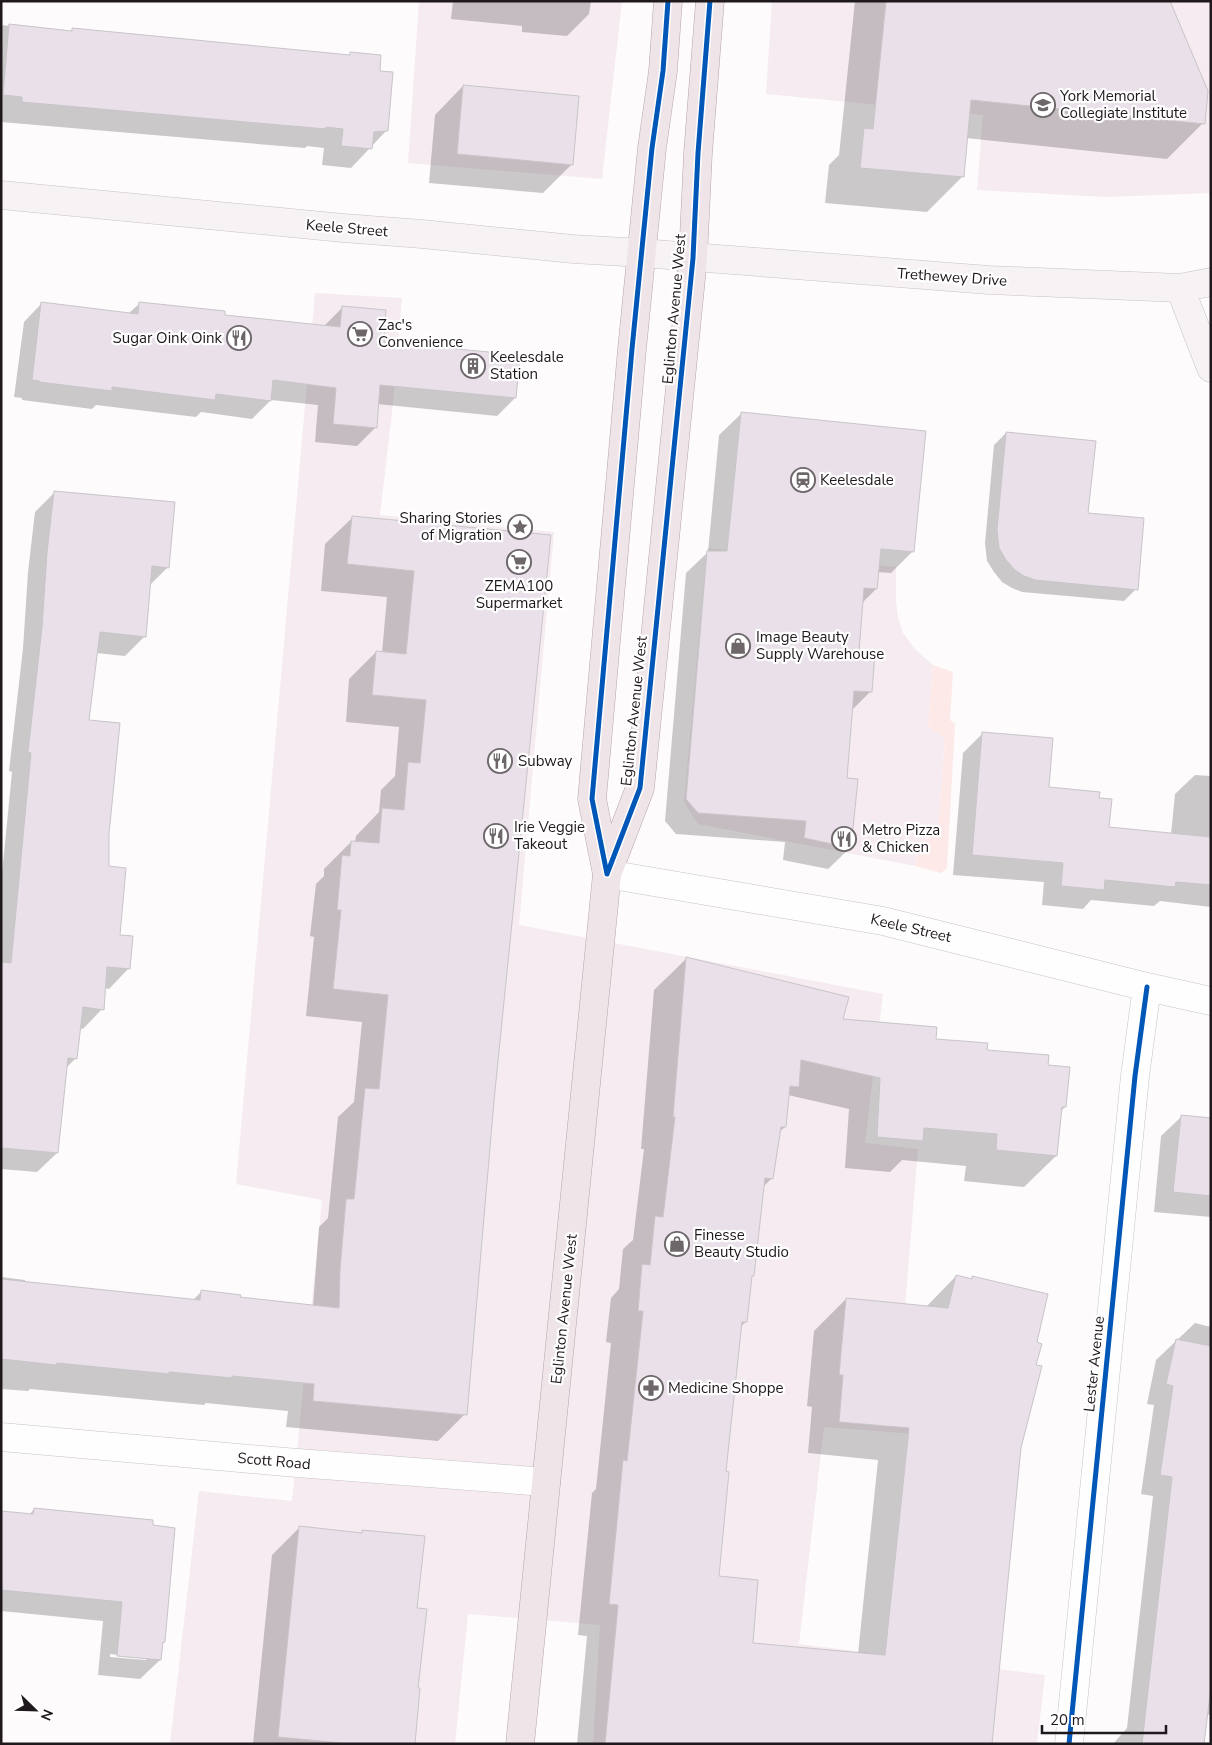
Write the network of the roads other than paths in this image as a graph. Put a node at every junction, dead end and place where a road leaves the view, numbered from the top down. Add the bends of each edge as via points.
1 (668, 1) edge
2 (710, 1) edge
3 (1, 196) edge
4 (642, 253) junction
5 (693, 258) junction
6 (1211, 282) edge
7 (1180, 288) junction
8 (1211, 368) edge
9 (607, 874) junction
10 (1147, 987) junction
11 (1211, 1001) edge
12 (1, 1437) edge
13 (546, 1482) junction
14 (520, 1744) edge
15 (1069, 1744) edge

1 - 4 main road, Eglinton Avenue West
2 - 5 main road, Eglinton Avenue West
3 - 4 main road, Keele Street via 573,250
4 - 5 main road, Keele Street
4 - 9 main road, Eglinton Avenue West via 592,799
5 - 7 main road, Trethewey Drive via 989,280
5 - 9 main road, Eglinton Avenue West via 640,788
6 - 7 main road, Trethewey Drive
7 - 8 main road
9 - 10 street, Keele Street via 884,921
9 - 13 main road, Eglinton Avenue West
10 - 11 street, Keele Street
10 - 15 street, Lester Avenue via 1135,1076
12 - 13 street, Scott Road
13 - 14 main road, Eglinton Avenue West

